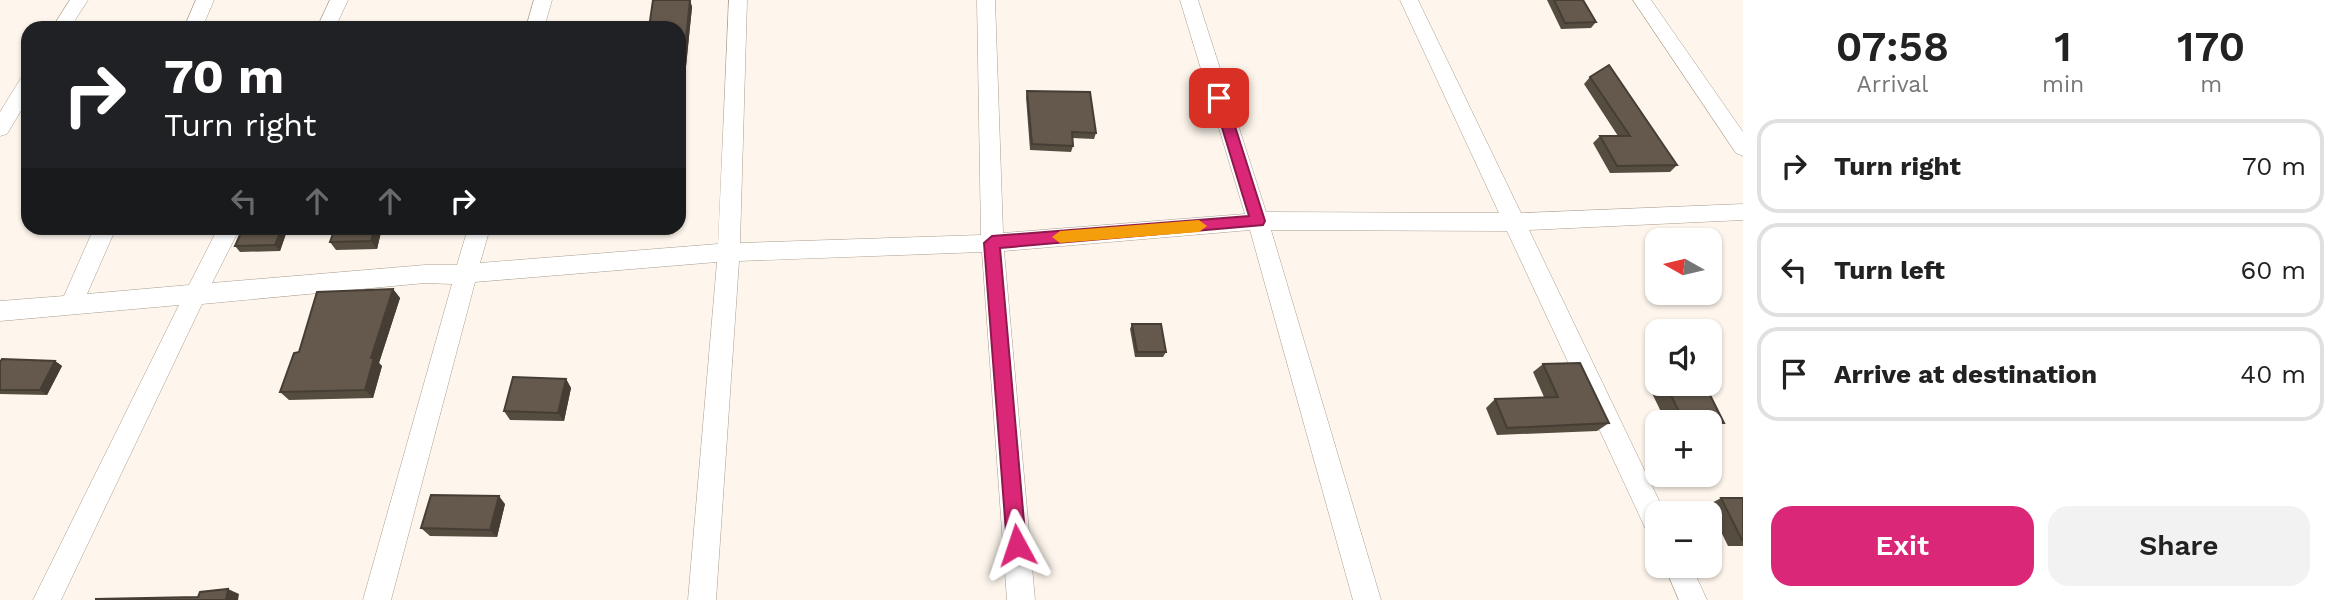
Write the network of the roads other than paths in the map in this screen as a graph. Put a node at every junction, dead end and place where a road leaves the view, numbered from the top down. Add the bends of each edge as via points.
1 (79, 0) edge
2 (205, 0) edge
3 (340, 0) edge
4 (543, 0) edge
5 (738, 0) edge
6 (986, 0) edge
7 (1189, 0) edge
8 (1409, 0) edge
9 (1642, 0) edge
10 (66, 21) edge
11 (196, 21) edge
12 (330, 21) edge
13 (537, 21) edge
14 (21, 94) edge
15 (0, 129) edge
16 (1743, 148) edge
17 (1743, 212) edge
18 (1258, 221) junction
19 (1514, 222) junction
20 (102, 235) edge
21 (225, 235) edge
22 (477, 235) edge
23 (992, 243) junction
24 (729, 252) junction
25 (466, 274) junction
26 (195, 295) junction
27 (71, 305) junction
28 (0, 311) edge
29 (1646, 501) edge
30 (1682, 578) edge
31 (47, 600) edge
32 (377, 600) edge
33 (702, 600) edge
34 (1021, 600) edge
35 (1367, 600) edge
36 (1693, 600) edge

1 - 10 street
2 - 11 street
3 - 12 street
4 - 13 street
5 - 24 street
6 - 23 street
7 - 18 street
8 - 19 street
9 - 16 street
14 - 15 street
17 - 19 street
18 - 19 street
18 - 23 street
18 - 35 street
19 - 29 street
20 - 27 street
21 - 26 street
22 - 25 street
23 - 24 street
23 - 34 street
24 - 25 street
24 - 33 street
25 - 26 street
25 - 32 street
26 - 27 street
26 - 31 street
27 - 28 street
30 - 36 street

